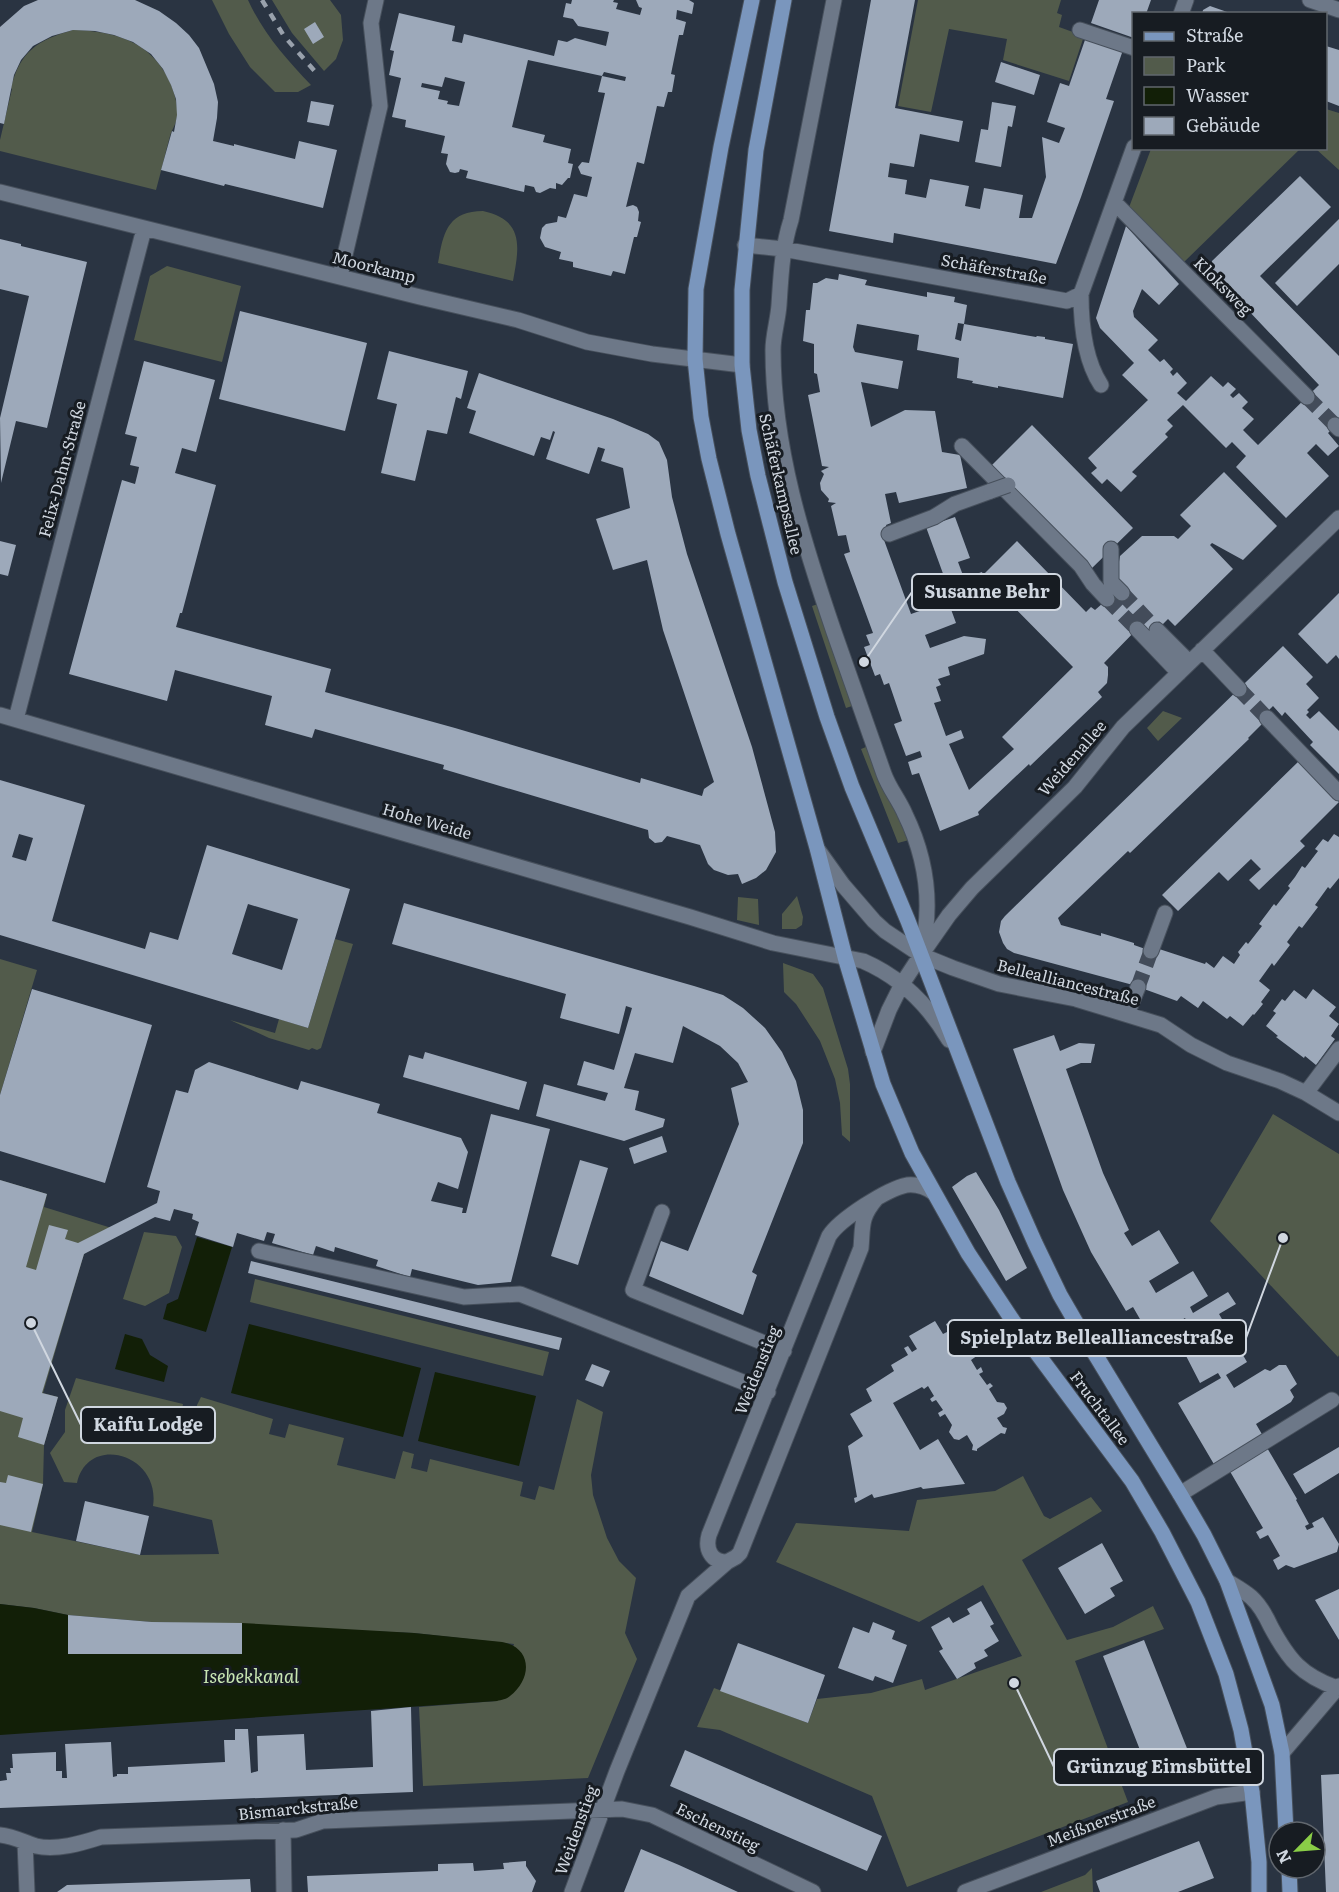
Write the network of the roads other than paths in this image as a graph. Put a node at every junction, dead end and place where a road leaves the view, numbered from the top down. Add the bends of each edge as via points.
1 (376, 0) edge
2 (752, 0) edge
3 (784, 0) edge
4 (834, 0) edge
5 (1310, 0) edge
6 (1339, 10) edge
7 (1080, 30) dead end
8 (1132, 47) edge
9 (1133, 150) edge
10 (0, 192) edge
11 (1114, 202) junction
12 (144, 229) junction
13 (746, 245) junction
14 (783, 249) junction
15 (340, 276) junction
16 (1081, 294) junction
17 (695, 359) junction
18 (742, 365) junction
19 (1101, 385) dead end
20 (1307, 397) tunnel mouth
21 (962, 446) dead end
22 (1008, 485) dead end
23 (1339, 518) edge
24 (889, 534) dead end
25 (1111, 549) dead end
26 (1137, 629) tunnel mouth
27 (1157, 630) tunnel mouth
28 (1202, 650) junction
29 (1184, 668) junction
30 (1239, 690) tunnel mouth
31 (0, 715) edge
32 (1267, 718) tunnel mouth
33 (16, 719) junction
34 (1339, 793) edge
35 (817, 848) junction
36 (1165, 913) dead end
37 (1151, 951) tunnel mouth
38 (921, 955) junction
39 (845, 957) junction
40 (902, 984) junction
41 (1138, 987) tunnel mouth
42 (1127, 1014) junction
43 (1339, 1049) edge
44 (873, 1052) junction
45 (964, 1067) junction
46 (1306, 1093) junction
47 (1339, 1113) edge
48 (934, 1193) junction
49 (876, 1200) junction
50 (662, 1212) dead end
51 (259, 1251) dead end
52 (784, 1351) junction
53 (768, 1392) junction
54 (1332, 1400) dead end
55 (1180, 1494) junction
56 (727, 1562) junction
57 (1227, 1581) junction
58 (1338, 1687) edge
59 (1339, 1704) edge
60 (1281, 1753) junction
61 (1252, 1792) junction
62 (603, 1810) junction
63 (1285, 1820) edge
64 (283, 1830) junction
65 (0, 1835) edge
66 (25, 1842) junction
67 (27, 1892) edge
68 (284, 1892) edge
69 (572, 1892) edge
70 (813, 1892) edge
71 (965, 1892) edge
72 (1259, 1892) edge

1 - 15 street via 371,23 380,106
2 - 17 main road via 720,147 696,289
3 - 13 main road, Schäferkampsallee via 756,150
4 - 14 street
5 - 6 street
7 - 8 street
9 - 11 street
10 - 12 street, Moorkamp
11 - 16 street
11 - 20 street, Kloksweg
12 - 15 street, Moorkamp
12 - 33 street, Felix-Dahn-Straße
13 - 14 street, Schäferstraße
13 - 18 main road, Schäferkampsallee
14 - 16 street, Schäferstraße via 1066,301
14 - 38 street via 773,347 786,470 810,560 882,768 919,845 927,901
15 - 17 street, Moorkamp via 518,320 587,342
16 - 19 street via 1086,348
17 - 18 street, Moorkamp
17 - 35 main road via 709,459
18 - 38 main road, Schäferkampsallee via 758,476 795,619 852,787
21 - 25 street via 1081,566 1093,584 1114,596
22 - 24 street, bridge
23 - 28 street, Weidenallee
26 - 29 street
27 - 29 street
28 - 29 street, Weidenallee
28 - 30 street
29 - 38 street, Weidenallee via 1123,727 1075,787 972,888
31 - 33 street, Hohe Weide
32 - 34 street
33 - 39 street, Hohe Weide via 773,943
35 - 38 street, Bellealliancestraße via 874,921
35 - 39 main road
36 - 37 street
38 - 40 street, Weidenallee
38 - 42 street, Bellealliancestraße via 999,984
38 - 45 main road, Fruchtallee
39 - 40 street, Fruchtallee via 876,967
39 - 44 main road, Fruchtallee
40 - 44 street, Weidenallee
40 - 45 street, Fruchtallee via 940,1025
41 - 42 street
42 - 46 street, Bellealliancestraße via 1161,1025 1227,1063
43 - 46 street
44 - 48 main road, Fruchtallee via 902,1129
45 - 55 main road, Fruchtallee via 1008,1182 1060,1295
46 - 47 street, Bellealliancestraße
48 - 49 street, Weidenstieg via 908,1185
48 - 61 main road, Fruchtallee via 1012,1322 1125,1472 1162,1532 1198,1602 1226,1674
49 - 52 street, Weidenstieg via 839,1223 829,1236
49 - 56 street, Weidenstieg via 863,1220 861,1248 743,1545 736,1557
50 - 52 street via 633,1290
51 - 53 street via 464,1297 520,1294
52 - 53 street, Weidenstieg
53 - 56 street, Weidenstieg via 707,1541 713,1557
54 - 55 street
55 - 57 main road, Fruchtallee
56 - 62 street, Weidenstieg via 688,1596
57 - 58 street via 1251,1597 1301,1670
57 - 60 main road, Fruchtallee via 1272,1705
58 - 59 street
58 - 60 street
60 - 63 main road, Fruchtallee
61 - 71 street, Meißnerstraße via 1216,1797
61 - 72 main road, Fruchtallee
62 - 64 street, Bismarckstraße via 323,1821
62 - 69 street, Weidenstieg
62 - 70 street, Eschenstieg via 652,1815
64 - 66 street, Bismarckstraße via 101,1837 66,1846 40,1847
64 - 68 street
65 - 66 street, Bismarckstraße
66 - 67 street

